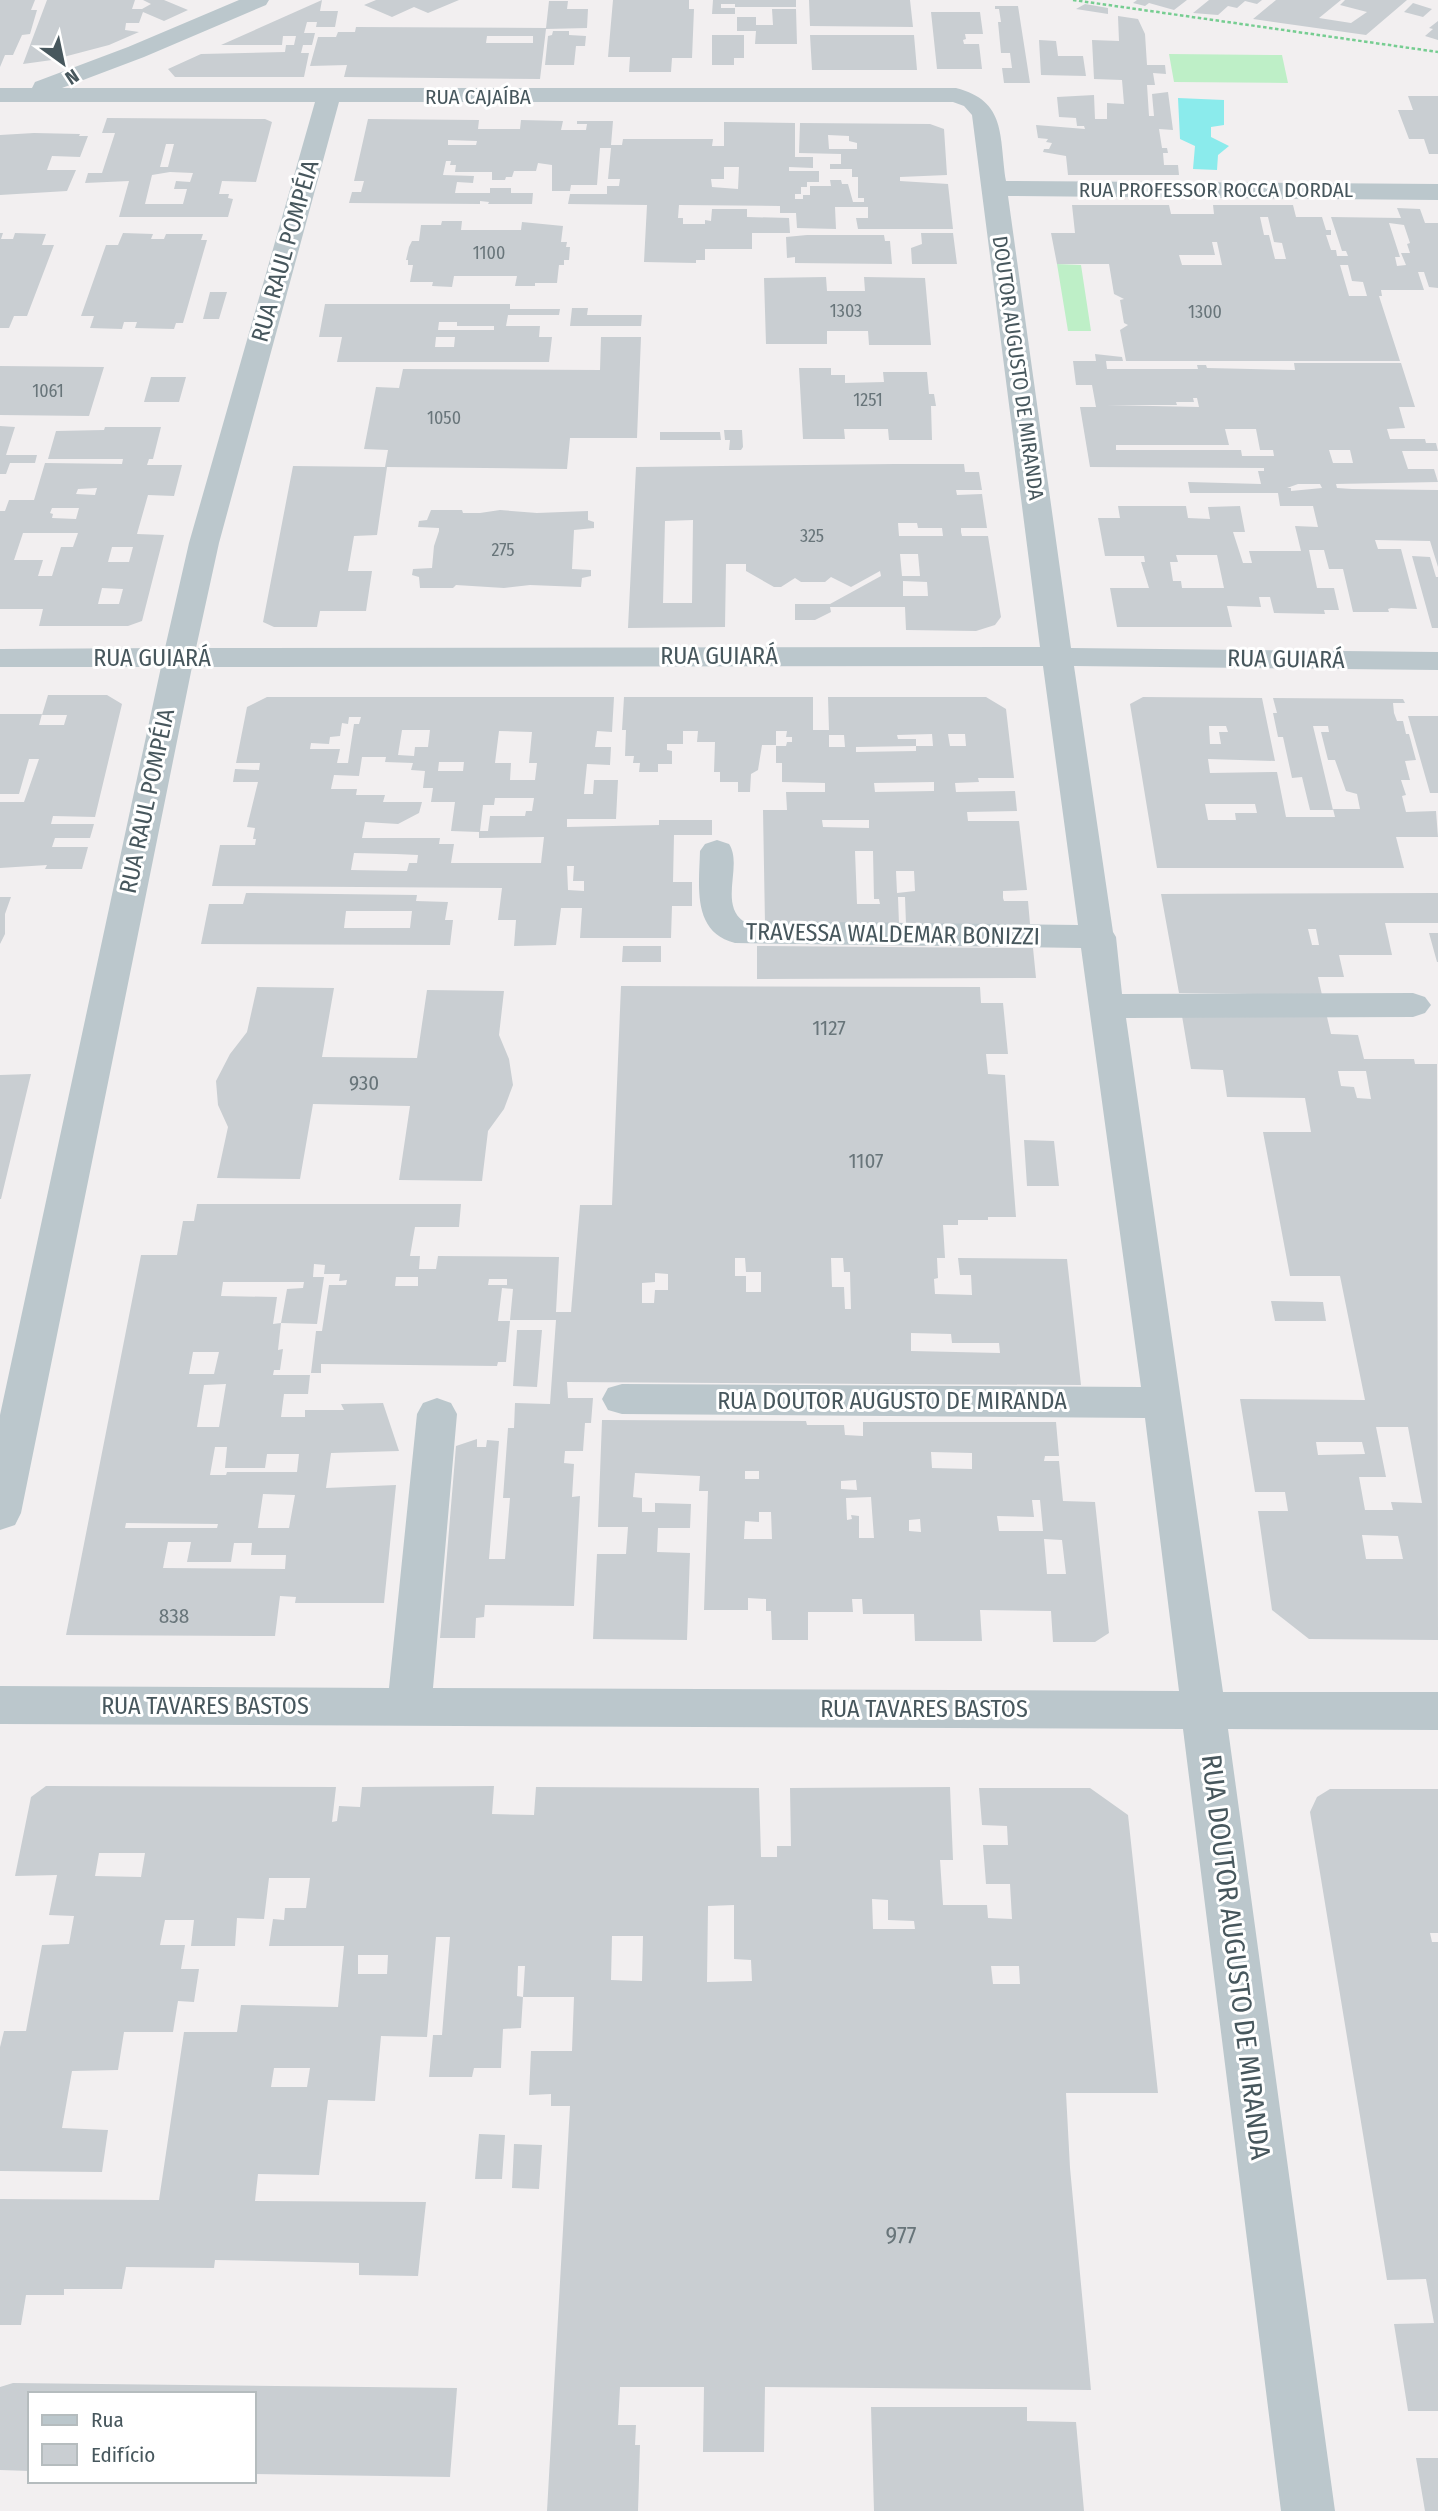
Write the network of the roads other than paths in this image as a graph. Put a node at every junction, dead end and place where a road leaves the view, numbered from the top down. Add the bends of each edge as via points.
1 (258, 0) edge
2 (12, 95) edge
3 (956, 95) joint
4 (328, 96) junction
5 (995, 188) junction
6 (1438, 192) edge
7 (179, 657) junction
8 (1057, 657) junction
9 (0, 658) edge
10 (1438, 661) edge
11 (717, 851) dead end
12 (1099, 937) junction
13 (1413, 1005) dead end
14 (1108, 1006) junction
15 (622, 1399) dead end
16 (1163, 1403) junction
17 (437, 1414) dead end
18 (0, 1513) edge
19 (0, 1705) edge
20 (409, 1707) junction
21 (1203, 1710) junction
22 (1438, 1711) edge
23 (1308, 2511) edge

1 - 2 street via 136,52
2 - 4 street, RUA CAJAÍBA
3 - 4 street, RUA CAJAÍBA
3 - 5 street, DOUTOR AUGUSTO DE MIRANDA via 972,101 984,113
4 - 7 street, RUA RAUL POMPÉIA via 204,543
5 - 6 street, RUA PROFESSOR ROCCA DORDAL
5 - 8 street, DOUTOR AUGUSTO DE MIRANDA
7 - 8 street, RUA GUIARÁ
7 - 9 street, RUA GUIARÁ
7 - 18 street, RUA RAUL POMPÉIA
8 - 10 street, RUA GUIARÁ
8 - 12 street, RUA DOUTOR AUGUSTO DE MIRANDA
11 - 12 street, TRAVESSA WALDEMAR BONIZZI via 717,914 725,928 735,932
12 - 14 street, RUA DOUTOR AUGUSTO DE MIRANDA
13 - 14 street
14 - 16 street, RUA DOUTOR AUGUSTO DE MIRANDA
15 - 16 street, RUA DOUTOR AUGUSTO DE MIRANDA
16 - 21 street, RUA DOUTOR AUGUSTO DE MIRANDA
17 - 20 street
19 - 20 street, RUA TAVARES BASTOS
20 - 21 street, RUA TAVARES BASTOS
21 - 22 street, RUA TAVARES BASTOS
21 - 23 street, RUA DOUTOR AUGUSTO DE MIRANDA

